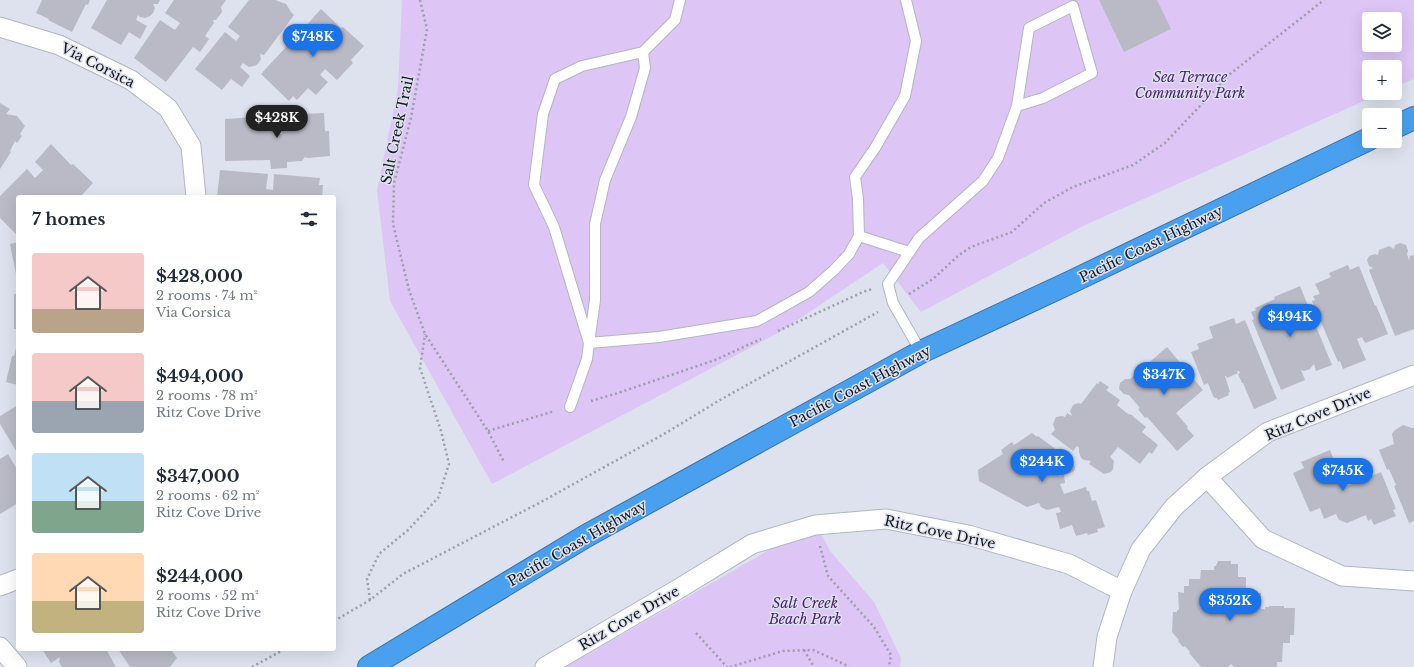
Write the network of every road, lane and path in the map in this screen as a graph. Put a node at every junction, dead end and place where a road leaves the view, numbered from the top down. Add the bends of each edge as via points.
1 (420, 0) edge
2 (680, 0) edge
3 (906, 0) edge
4 (1324, 0) edge
5 (0, 27) edge
6 (643, 52) junction
7 (1017, 106) junction
8 (1414, 118) edge
9 (1402, 124) edge
10 (1362, 142) edge
11 (196, 195) edge
12 (859, 236) junction
13 (909, 252) junction
14 (888, 284) junction
15 (893, 303) junction
16 (425, 334) junction
17 (771, 334) dead end
18 (764, 337) dead end
19 (589, 342) junction
20 (921, 352) junction
21 (1414, 375) edge
22 (570, 407) junction
23 (488, 430) junction
24 (504, 462) dead end
25 (1207, 477) junction
26 (815, 525) junction
27 (16, 580) edge
28 (1414, 581) edge
29 (0, 586) edge
30 (1122, 591) junction
31 (370, 600) junction
32 (336, 620) edge
33 (696, 633) dead end
34 (0, 647) edge
35 (804, 650) junction
36 (281, 651) edge
37 (16, 667) edge
38 (252, 667) edge
39 (369, 667) edge
40 (545, 667) edge
41 (728, 667) edge
42 (814, 667) edge
43 (849, 667) edge
44 (889, 667) edge
45 (1103, 667) edge

1 - 16 path, Salt Creek Trail via 427,29 411,118 394,183 393,224 409,290
2 - 6 lane via 675,20
3 - 12 lane via 916,41 905,96 855,177
4 - 15 path via 1230,74 1166,143 1133,165 1073,187 1044,203 1012,232 959,255 933,279
5 - 11 street, Via Corsica via 59,45 131,80 168,108 191,146
6 - 19 lane via 645,68 631,117 605,180 595,224 595,300
6 - 19 lane via 582,66 555,79 543,114 534,185 554,227
7 - 7 lane via 1029,28 1074,6 1092,73 1043,98
7 - 13 lane via 998,158 983,181 919,238
8 - 9 highway
10 - 20 highway, Pacific Coast Highway
12 - 13 lane
12 - 19 lane via 849,254 809,292 757,321 659,337
13 - 14 lane
14 - 15 lane
14 - 17 path via 863,292
15 - 20 lane
15 - 31 path via 664,434 403,574
16 - 23 path, Salt Creek Trail
16 - 31 path, Salt Creek Trail via 420,368 449,464 438,498 408,530 379,554 367,579
18 - 22 path via 715,360
19 - 22 lane via 587,359
20 - 39 highway, Pacific Coast Highway via 586,536
21 - 25 street, Ritz Cove Drive via 1268,432
22 - 23 path
23 - 24 path, Salt Creek Trail
25 - 28 street via 1263,539 1342,576
25 - 30 street, Ritz Cove Drive via 1174,507 1141,549
26 - 30 street, Ritz Cove Drive via 886,519 968,535 1069,564
26 - 40 street, Ritz Cove Drive via 752,544
26 - 44 path via 828,576 874,627 891,655
27 - 29 street
30 - 45 street, Ritz Cove Drive via 1106,637
31 - 32 path
33 - 41 path
34 - 37 street
35 - 41 path via 783,651
35 - 42 path
35 - 43 path via 813,650
36 - 38 path

